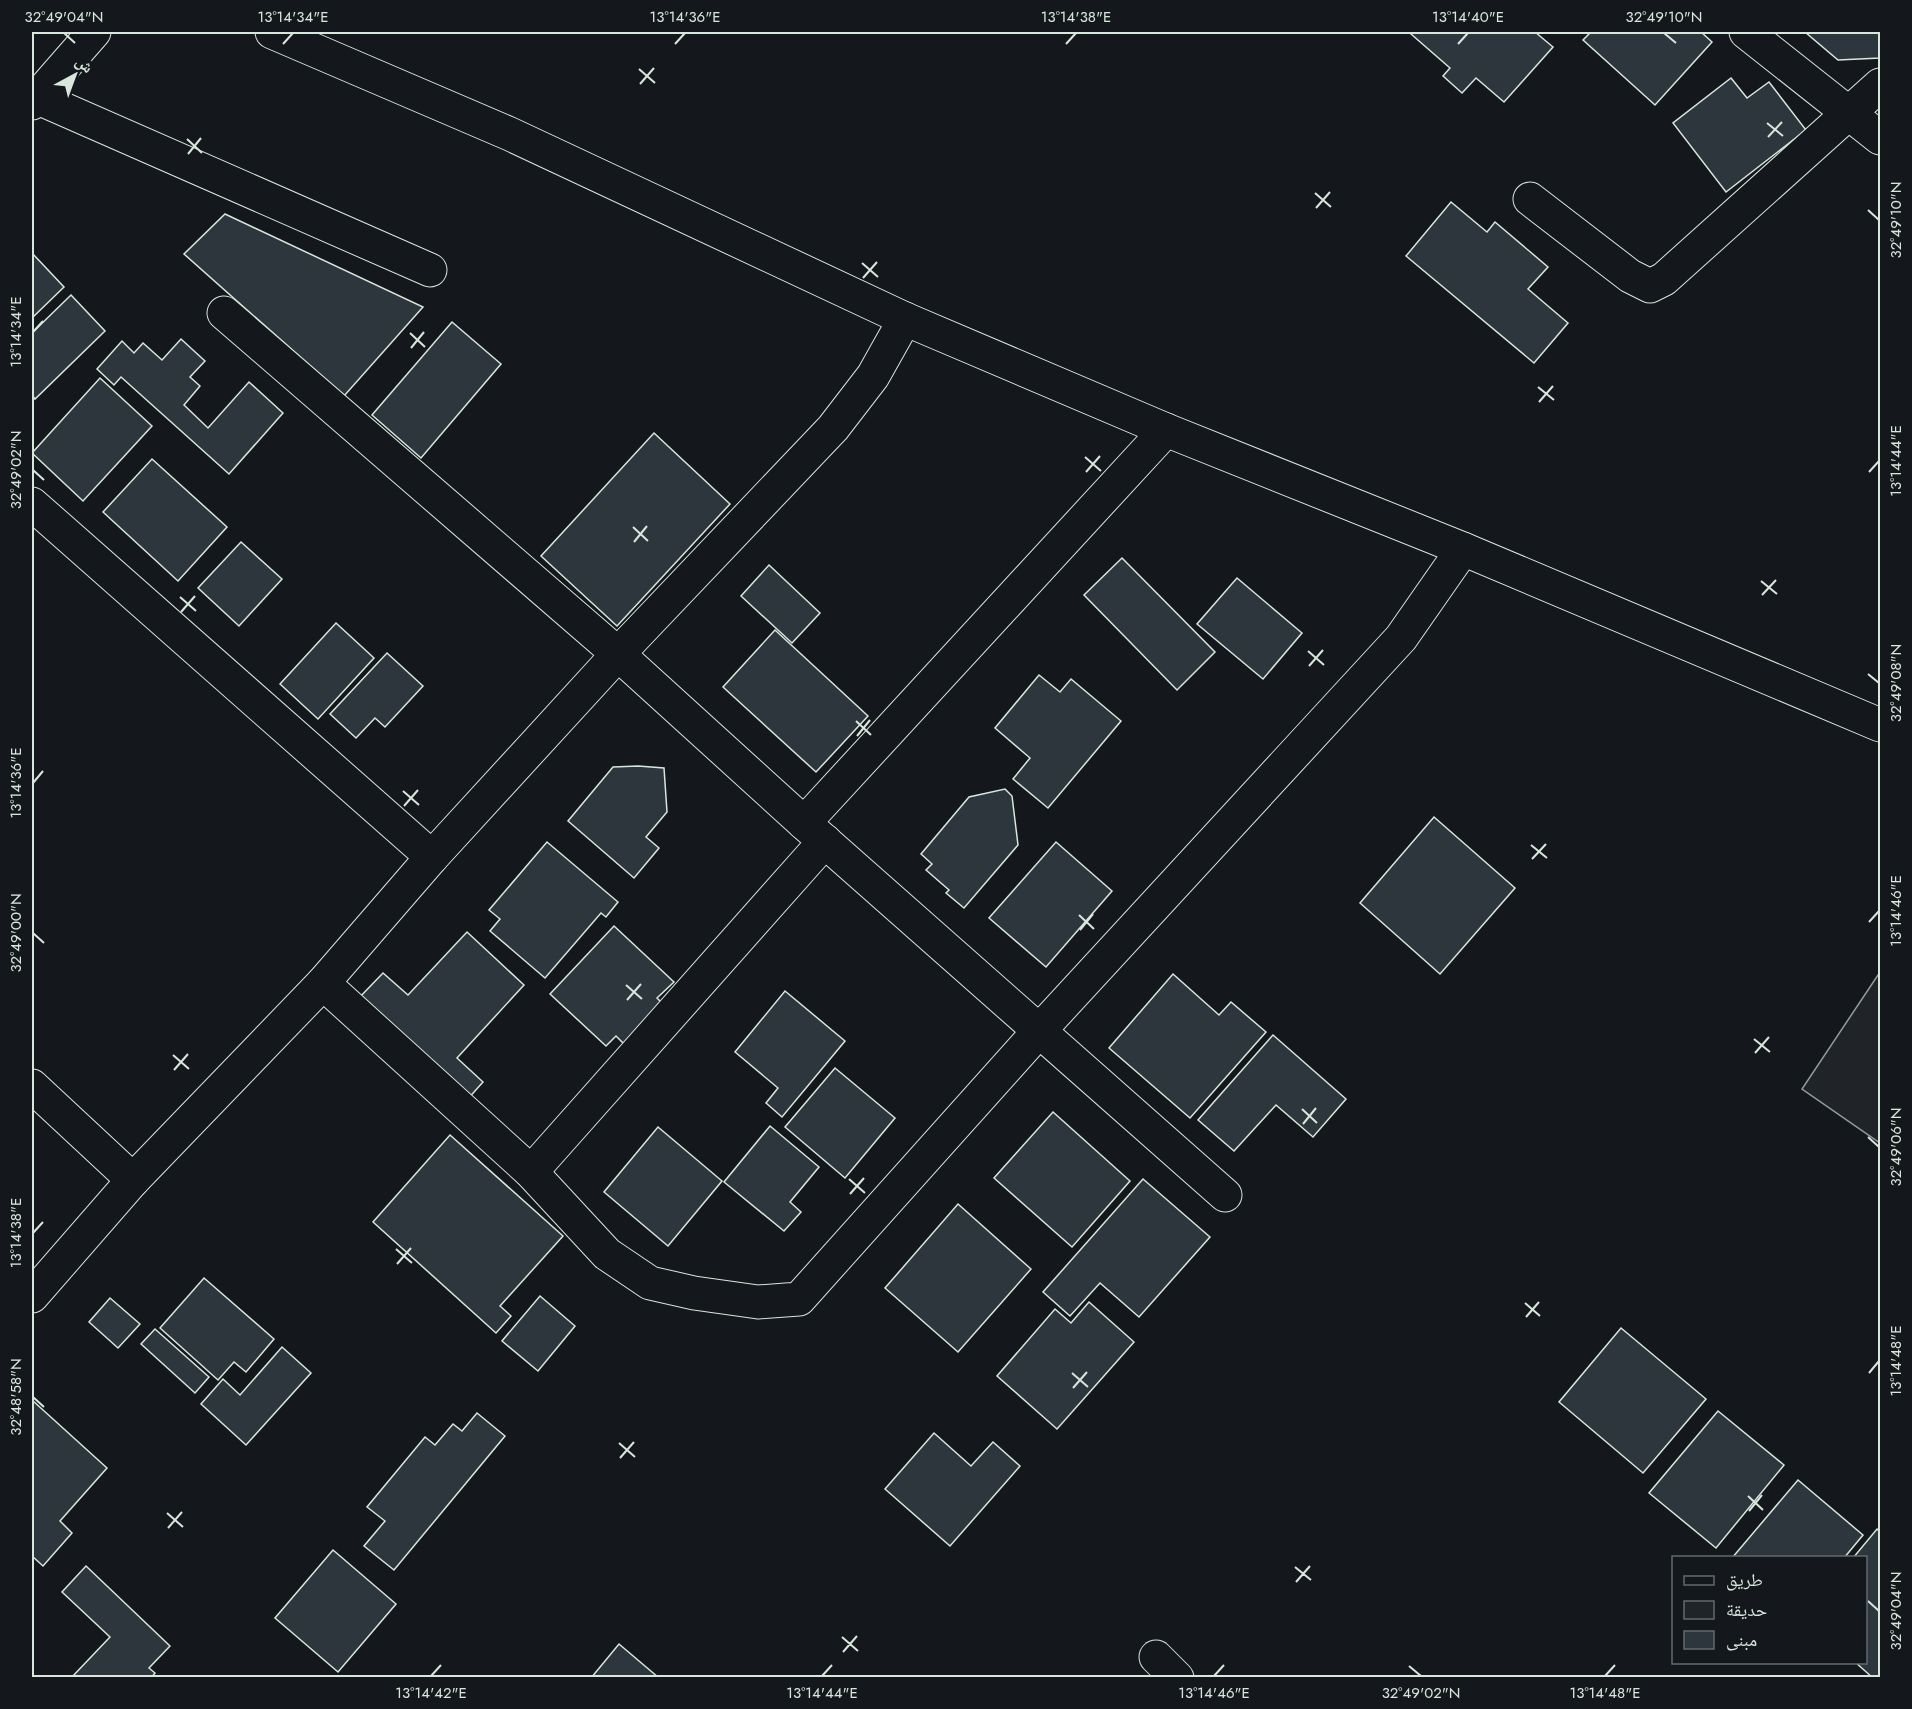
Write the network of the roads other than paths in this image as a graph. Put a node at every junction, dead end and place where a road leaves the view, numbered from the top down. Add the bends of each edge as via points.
1 (94, 32) edge
2 (272, 32) edge
3 (1746, 32) edge
4 (1881, 85) edge
5 (34, 100) edge
6 (1849, 112) junction
7 (1881, 138) edge
8 (1530, 199) dead end
9 (430, 270) dead end
10 (224, 312) dead end
11 (905, 319) junction
12 (1166, 430) junction
13 (32, 504) edge
14 (1463, 549) junction
15 (618, 654) junction
16 (1881, 725) edge
17 (814, 832) junction
18 (432, 857) junction
19 (323, 983) junction
20 (1039, 1031) junction
21 (32, 1086) edge
22 (531, 1172) junction
23 (134, 1180) junction
24 (1225, 1195) dead end
25 (32, 1296) edge

1 - 5 street
2 - 11 street via 510,134
3 - 6 street
4 - 6 street
5 - 9 street
6 - 7 street
6 - 8 street via 1664,279 1650,286 1630,276
10 - 15 street
11 - 12 street
11 - 15 street via 873,376 833,428
12 - 14 street
12 - 17 street
13 - 18 street
14 - 16 street
14 - 20 street via 1401,638
15 - 17 street
15 - 18 street
17 - 20 street
17 - 22 street
18 - 19 street
19 - 22 street
19 - 23 street
20 - 22 street via 799,1299 758,1302 650,1283 607,1254
20 - 24 street
21 - 23 street
23 - 25 street

